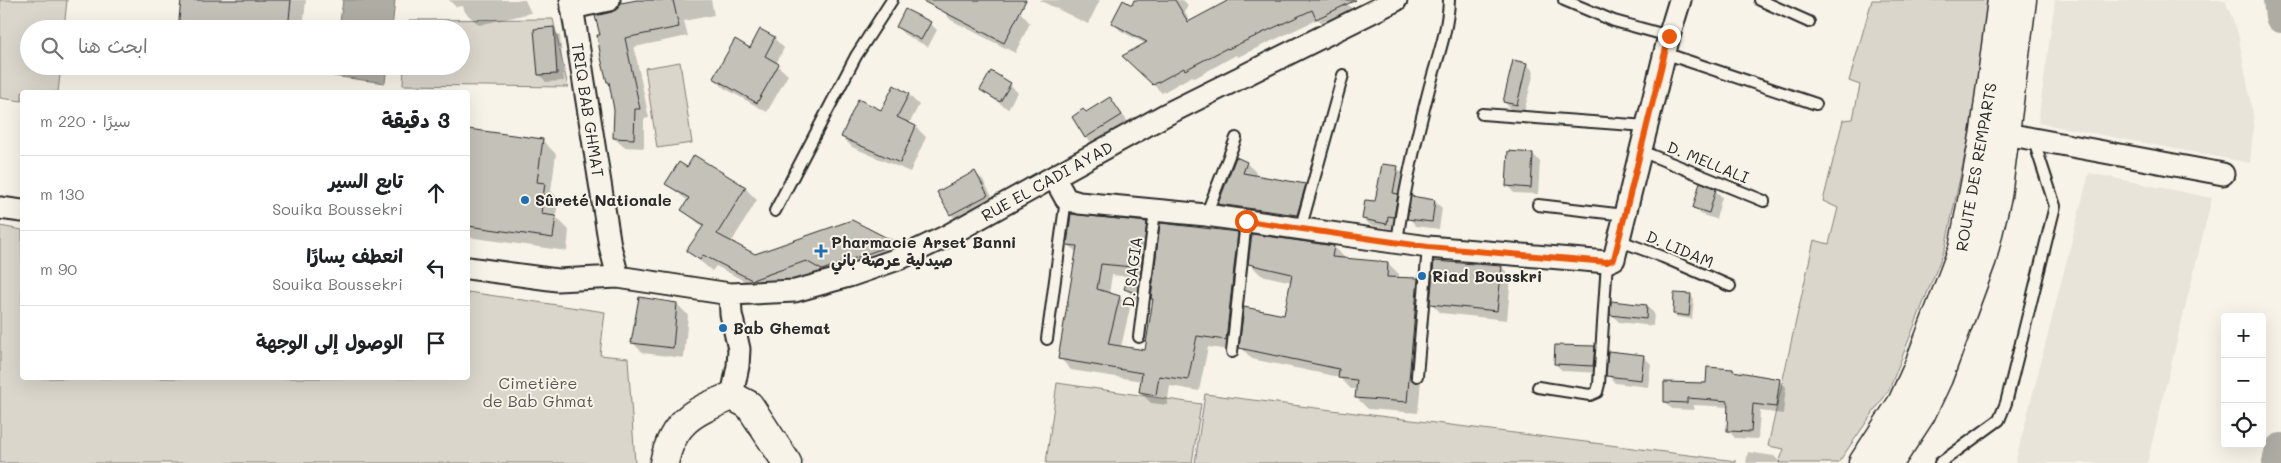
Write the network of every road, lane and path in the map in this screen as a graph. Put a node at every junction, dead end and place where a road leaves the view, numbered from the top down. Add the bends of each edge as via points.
1 (609, 0) edge
2 (892, 0) edge
3 (1396, 0) edge
4 (1449, 0) edge
5 (1564, 0) edge
6 (1680, 0) edge
7 (1760, 0) edge
8 (2002, 0) edge
9 (2022, 0) edge
10 (571, 4) edge
11 (1809, 22) dead end
12 (1667, 45) junction
13 (1343, 75) dead end
14 (1816, 104) dead end
15 (1482, 114) dead end
16 (1647, 126) junction
17 (1995, 132) junction
18 (1236, 138) dead end
19 (2033, 138) junction
20 (1641, 151) junction
21 (2223, 174) dead end
22 (1054, 177) junction
23 (1066, 199) junction
24 (1764, 201) dead end
25 (1538, 205) dead end
26 (0, 208) edge
27 (20, 211) edge
28 (775, 211) dead end
29 (1155, 211) junction
30 (1206, 215) junction
31 (1625, 215) junction
32 (1246, 221) junction
33 (1300, 230) junction
34 (1618, 240) junction
35 (1398, 242) junction
36 (1428, 247) junction
37 (1607, 262) junction
38 (470, 268) edge
39 (618, 278) junction
40 (1730, 286) dead end
41 (731, 304) junction
42 (1139, 337) dead end
43 (1047, 339) dead end
44 (1232, 352) dead end
45 (1417, 376) dead end
46 (1538, 387) dead end
47 (732, 396) junction
48 (664, 463) edge
49 (787, 463) edge
50 (1863, 463) edge
51 (1889, 463) edge
52 (1940, 463) edge

1 - 10 street
2 - 28 lane via 856,56
3 - 22 street, RUE EL CADI AYAD via 1165,115
4 - 35 lane via 1446,30 1404,197
5 - 12 lane
6 - 12 street
7 - 11 lane
8 - 17 main road, ROUTE DES REMPARTS
9 - 17 main road, ROUTE DES REMPARTS
10 - 39 street, TRIQ BAB GHMAT
12 - 14 lane
12 - 16 street
13 - 33 lane
15 - 16 lane
16 - 20 street
17 - 19 street
17 - 50 main road, ROUTE DES REMPARTS via 1963,249 1937,320 1902,403
17 - 51 main road, ROUTE DES REMPARTS via 1997,196 1982,259 1938,378 1921,414
18 - 30 lane
19 - 21 street
19 - 52 lane via 2055,206 2006,403 1999,420
20 - 24 lane, D. MELLALI
20 - 31 street
22 - 23 street
22 - 41 street, RUE EL CADI AYAD via 900,258 795,291
23 - 29 street via 1078,204
23 - 43 lane
25 - 31 lane
26 - 27 street
29 - 30 street
29 - 42 lane, D. SAGIA
30 - 32 street
31 - 34 street
32 - 33 street
32 - 44 lane
33 - 35 street
34 - 37 street via 1614,259
34 - 40 lane, D. LIDAM
35 - 36 street
36 - 37 street
36 - 45 lane
37 - 46 lane via 1597,392 1590,395
38 - 39 street, RUE EL CADI AYAD via 557,280
39 - 41 street, RUE EL CADI AYAD
41 - 47 street via 723,328 728,348 738,366
47 - 48 main road via 698,410 683,422 671,438
47 - 49 main road via 749,405

